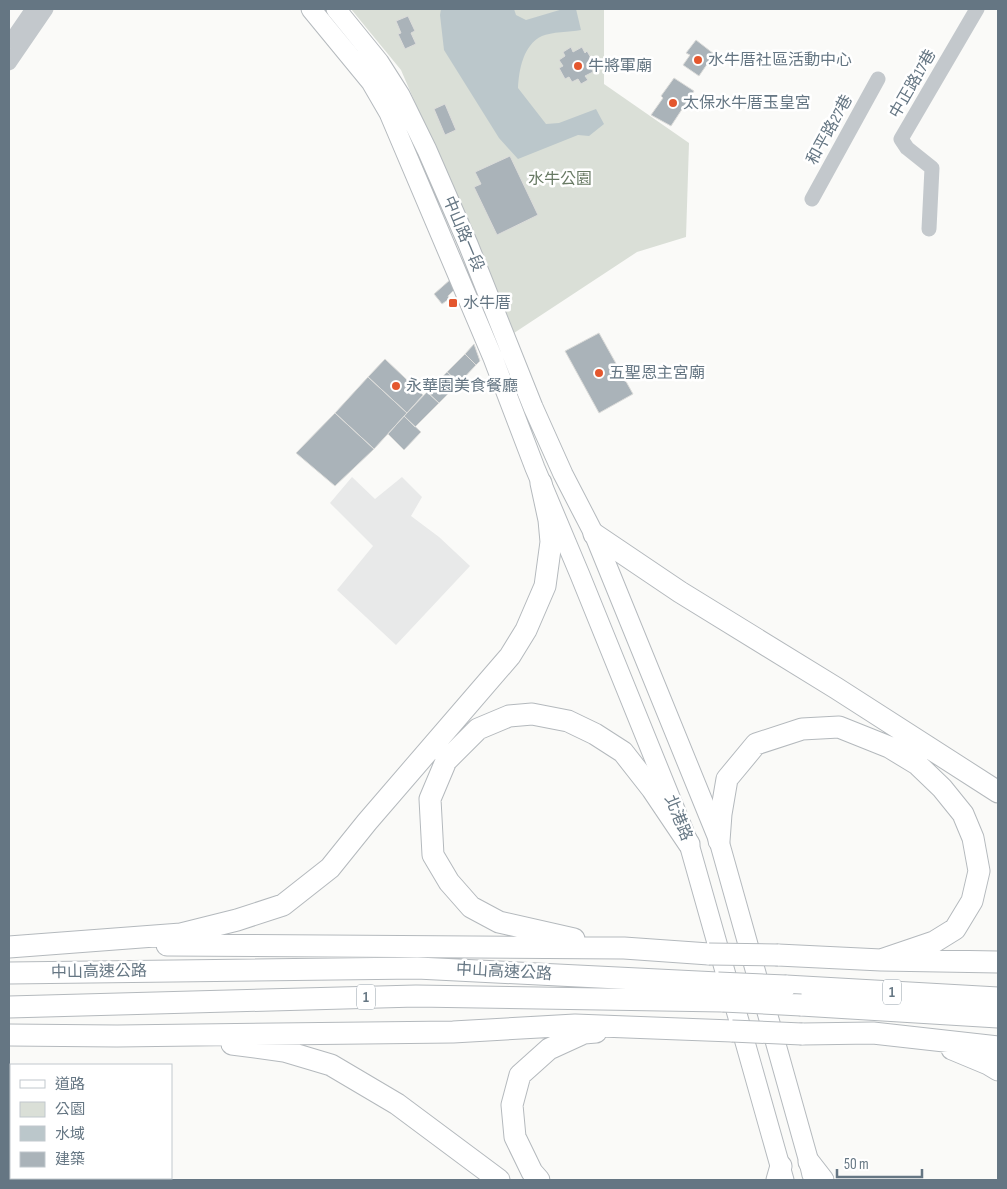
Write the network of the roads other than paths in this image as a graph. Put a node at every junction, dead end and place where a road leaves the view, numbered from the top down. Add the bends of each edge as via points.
1 (33, 9) edge
2 (46, 9) edge
3 (311, 9) edge
4 (336, 9) edge
5 (977, 9) edge
6 (9, 44) edge
7 (9, 63) edge
8 (878, 79) dead end
9 (812, 199) dead end
10 (929, 229) dead end
11 (563, 474) joint
12 (538, 475) junction
13 (594, 534) junction
14 (998, 792) edge
15 (719, 840) junction
16 (689, 844) junction
17 (51, 945) junction
18 (9, 947) edge
19 (624, 948) junction
20 (882, 960) junction
21 (998, 962) edge
22 (9, 973) edge
23 (721, 992) junction
24 (998, 998) edge
25 (9, 1007) edge
26 (998, 1017) edge
27 (636, 1026) junction
28 (873, 1033) junction
29 (9, 1035) edge
30 (95, 1036) junction
31 (998, 1047) edge
32 (998, 1070) edge
33 (811, 1171) edge
34 (780, 1176) edge
35 (500, 1180) edge
36 (539, 1180) edge
37 (823, 1180) edge

1 - 6 street
2 - 7 street
3 - 12 main road, 中山路一段 via 371,82 389,113 499,373
4 - 11 main road, 中山路一段 via 380,62 423,142
5 - 10 street, 中正路17巷 via 901,139 932,168
8 - 9 street, 和平路27巷
11 - 13 main road, 北港路
12 - 16 main road, 北港路
12 - 17 highway via 551,542 545,586 526,630 510,656 330,868 283,905 237,920 181,934
13 - 14 highway via 680,592
13 - 15 main road, 北港路
15 - 20 highway via 727,779 756,744 802,729 839,727 889,747 917,764 942,788 962,814 973,838 980,871 972,901 955,929 934,942
15 - 33 main road, 北港路
16 - 19 highway via 622,752 568,720 532,714 509,716 478,729 446,761 430,799 433,856 449,882 471,906 499,922
16 - 34 main road, 北港路
17 - 18 highway
17 - 19 highway
19 - 20 highway, bridge
20 - 21 highway
22 - 23 highway, 中山高速公路 / 1 via 418,968
23 - 24 highway, 中山高速公路 / 1, bridge via 786,986
23 - 25 highway, 中山高速公路 / 1
23 - 26 highway, 中山高速公路 / 1, bridge via 801,1005
27 - 28 highway, bridge via 802,1034
27 - 30 highway via 575,1025 454,1032
27 - 36 highway via 584,1034 549,1049 520,1075 512,1105 514,1137
28 - 31 highway
28 - 32 highway via 953,1050
29 - 30 highway
30 - 35 highway via 217,1042 284,1051 331,1065 397,1104
33 - 37 highway

